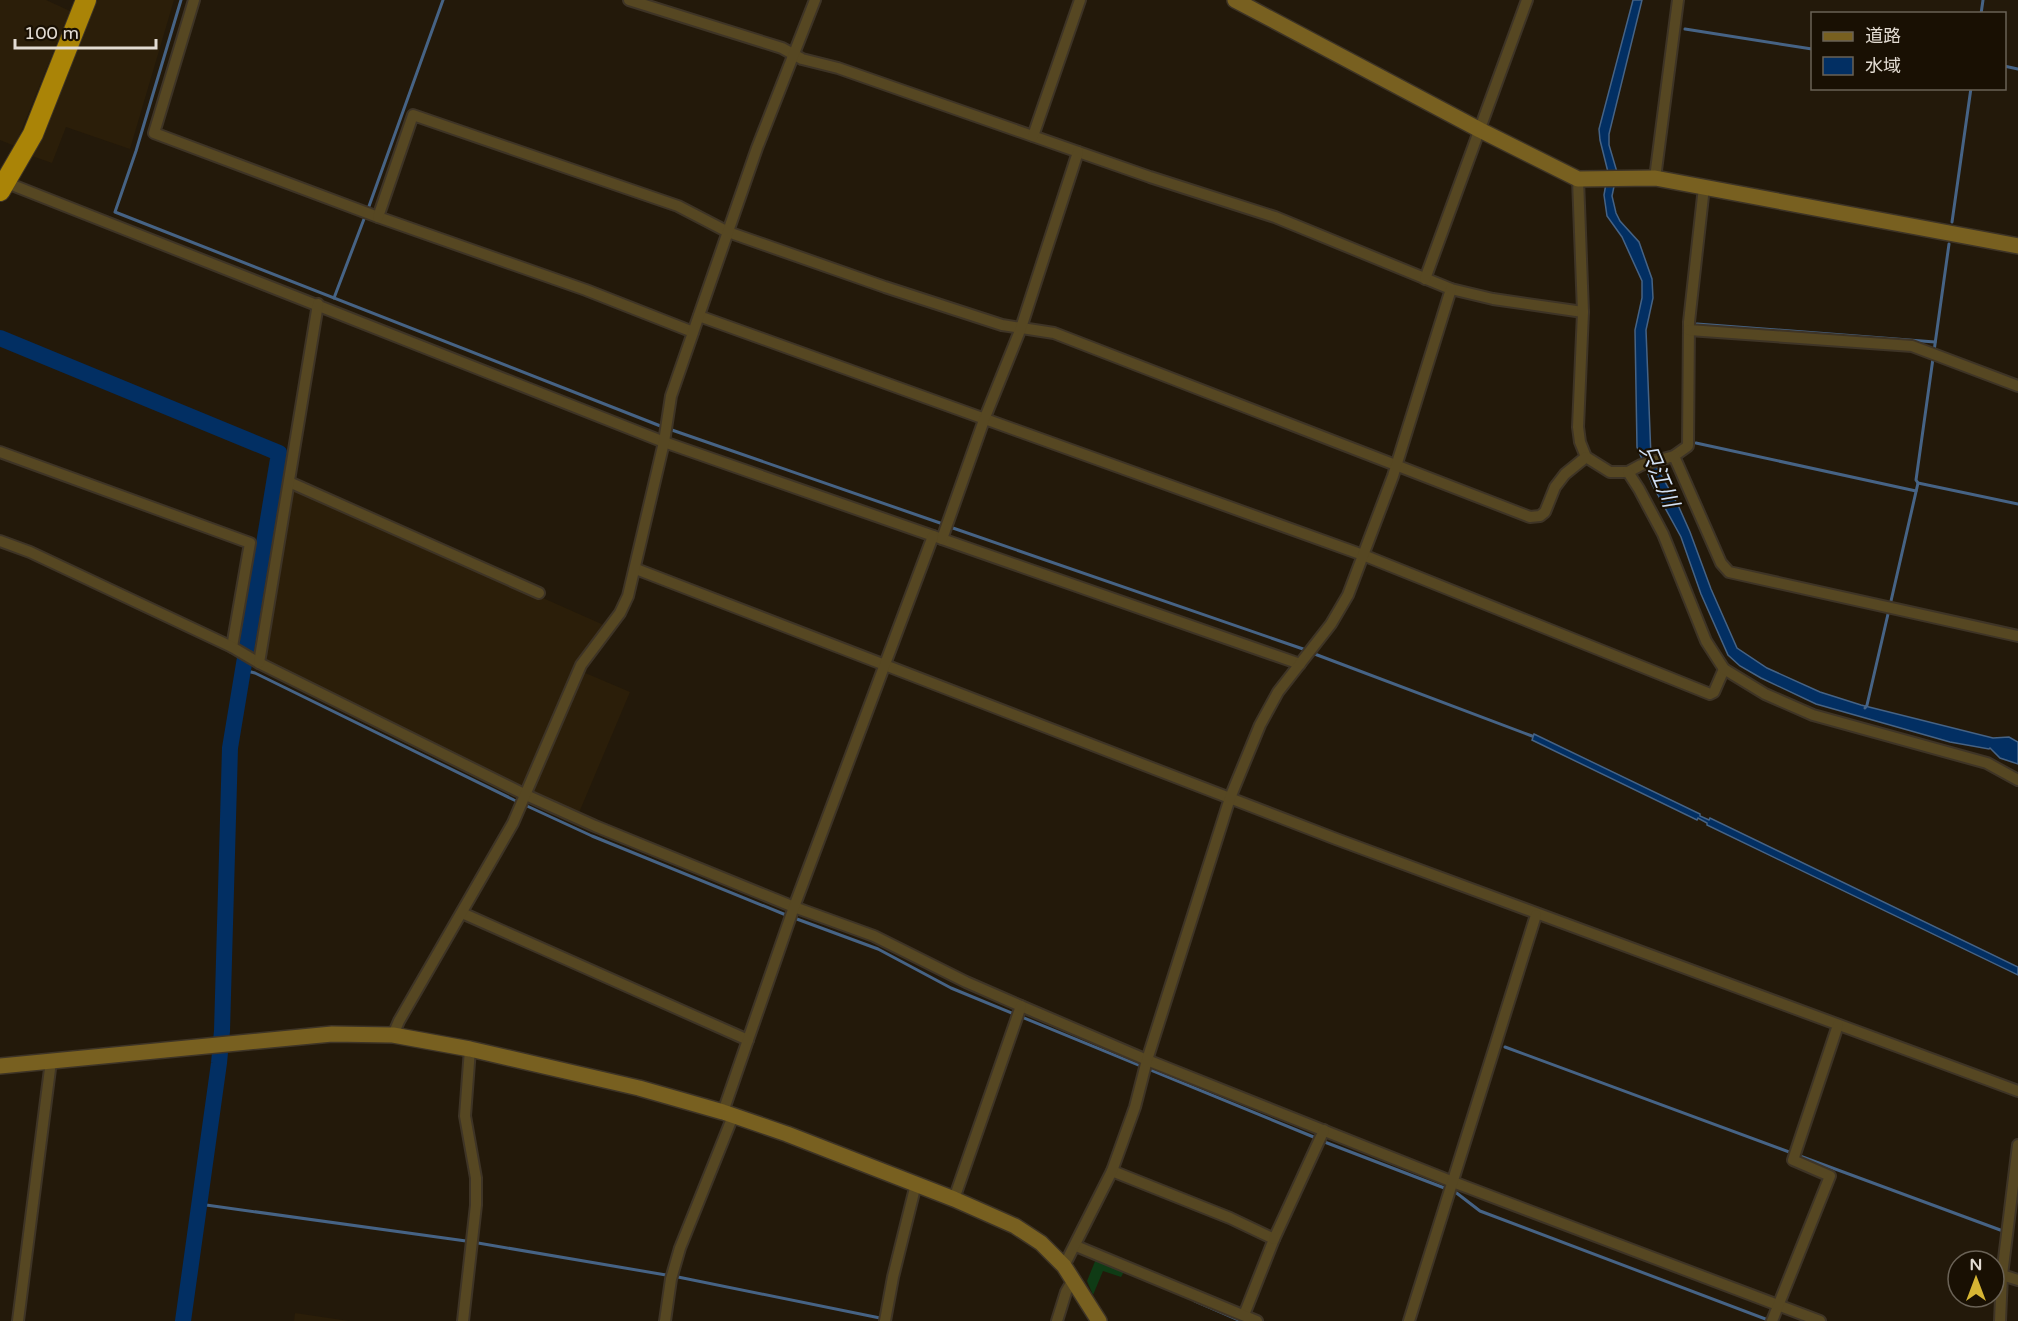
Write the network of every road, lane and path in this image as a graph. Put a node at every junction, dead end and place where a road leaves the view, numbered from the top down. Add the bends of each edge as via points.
1 (86, 0) edge
2 (194, 0) edge
3 (629, 0) edge
4 (815, 0) edge
5 (1080, 0) edge
6 (1234, 0) edge
7 (1527, 0) edge
8 (1678, 0) edge
9 (792, 54) junction
10 (1480, 130) junction
11 (1033, 136) junction
12 (1078, 152) junction
13 (1578, 178) junction
14 (1655, 178) junction
15 (2, 184) edge
16 (1704, 187) junction
17 (378, 218) junction
18 (728, 232) junction
19 (2018, 246) edge
20 (1425, 279) junction
21 (1451, 289) junction
22 (318, 304) junction
23 (1583, 312) junction
24 (699, 316) junction
25 (1020, 328) junction
26 (1689, 330) junction
27 (693, 332) junction
28 (2018, 386) edge
29 (984, 420) junction
30 (665, 433) junction
31 (0, 452) edge
32 (1674, 456) junction
33 (1586, 457) junction
34 (1396, 465) junction
35 (1628, 472) junction
36 (289, 482) junction
37 (940, 536) junction
38 (0, 541) edge
39 (1363, 555) junction
40 (636, 569) junction
41 (538, 593) dead end
42 (2018, 636) edge
43 (232, 646) junction
44 (1302, 661) junction
45 (259, 663) junction
46 (885, 664) junction
47 (1724, 669) junction
48 (2018, 780) edge
49 (525, 795) junction
50 (1230, 798) junction
51 (794, 907) junction
52 (462, 913) junction
53 (1536, 915) junction
54 (1021, 1006) junction
55 (1838, 1025) junction
56 (393, 1035) junction
57 (748, 1040) junction
58 (470, 1049) junction
59 (1147, 1060) junction
60 (51, 1062) junction
61 (0, 1066) edge
62 (2018, 1091) edge
63 (728, 1114) junction
64 (1322, 1137) junction
65 (2018, 1145) edge
66 (1112, 1171) junction
67 (916, 1184) junction
68 (1452, 1188) junction
69 (954, 1199) junction
70 (1275, 1239) junction
71 (1076, 1245) junction
72 (2005, 1249) edge
73 (1064, 1266) junction
74 (1073, 1281) junction
75 (1778, 1305) junction
76 (1244, 1316) junction
77 (1773, 1319) edge
78 (18, 1321) edge
79 (463, 1321) edge
80 (665, 1321) edge
81 (885, 1321) edge
82 (1057, 1321) edge
83 (1098, 1321) edge
84 (1257, 1321) edge
85 (1409, 1321) edge
86 (1820, 1321) edge

1 - 15 highway via 33,134
2 - 17 street via 154,133
3 - 9 street
4 - 9 street
5 - 11 street
6 - 10 street
7 - 10 street
8 - 14 street
9 - 11 street
9 - 18 street
10 - 13 street
10 - 20 street
11 - 12 street
12 - 20 street via 1275,217
12 - 25 street
13 - 14 street
13 - 23 street
14 - 16 street
15 - 22 street
16 - 19 street
16 - 26 street
17 - 18 street via 413,115 678,206
17 - 27 street via 586,290
18 - 24 street
18 - 25 street via 885,287
20 - 21 street
21 - 23 street
21 - 34 street
22 - 30 street
22 - 36 street
23 - 33 street via 1578,427
24 - 27 street
24 - 29 street
25 - 29 street
25 - 34 street via 1054,333
26 - 28 street via 1912,346
26 - 32 street via 1688,446
27 - 30 street via 671,396
29 - 37 street via 950,520
29 - 39 street
30 - 37 street
30 - 40 street
31 - 43 street via 249,543
32 - 35 street
32 - 42 street via 1721,563 1729,572
33 - 34 street via 1565,474 1545,512 1535,517
33 - 35 street via 1610,472
34 - 39 street
35 - 47 street via 1663,534 1706,641
36 - 41 street
36 - 45 street
37 - 44 street
37 - 46 street
38 - 43 street
39 - 44 street via 1348,595
39 - 47 street via 1710,694
40 - 46 street
40 - 49 street via 620,613 581,665
43 - 45 street
44 - 50 street via 1278,692
45 - 49 street
46 - 50 street
46 - 51 street
47 - 48 street via 1765,694 1813,715 1987,763
49 - 51 street
49 - 52 street
50 - 53 street
50 - 59 street
51 - 54 street via 874,936
51 - 57 street
52 - 56 street
52 - 57 street
53 - 55 street
53 - 68 street
54 - 59 street
54 - 69 street
55 - 62 street
55 - 75 street via 1793,1160 1830,1176
56 - 58 street
56 - 60 street via 332,1034
57 - 63 street
58 - 63 street via 639,1088
58 - 79 street via 465,1116 476,1178 476,1205
59 - 64 street
59 - 66 street
60 - 61 street
60 - 78 street
63 - 67 street
63 - 80 street via 680,1248
64 - 68 street
64 - 70 street
65 - 72 street
66 - 70 street
66 - 71 street
67 - 69 street
67 - 81 street
68 - 75 street
68 - 85 street
69 - 73 street via 1015,1226 1041,1243
70 - 76 street
71 - 73 street
71 - 76 street
73 - 74 street
74 - 82 street
74 - 83 street
75 - 77 street
75 - 86 street
76 - 84 street

